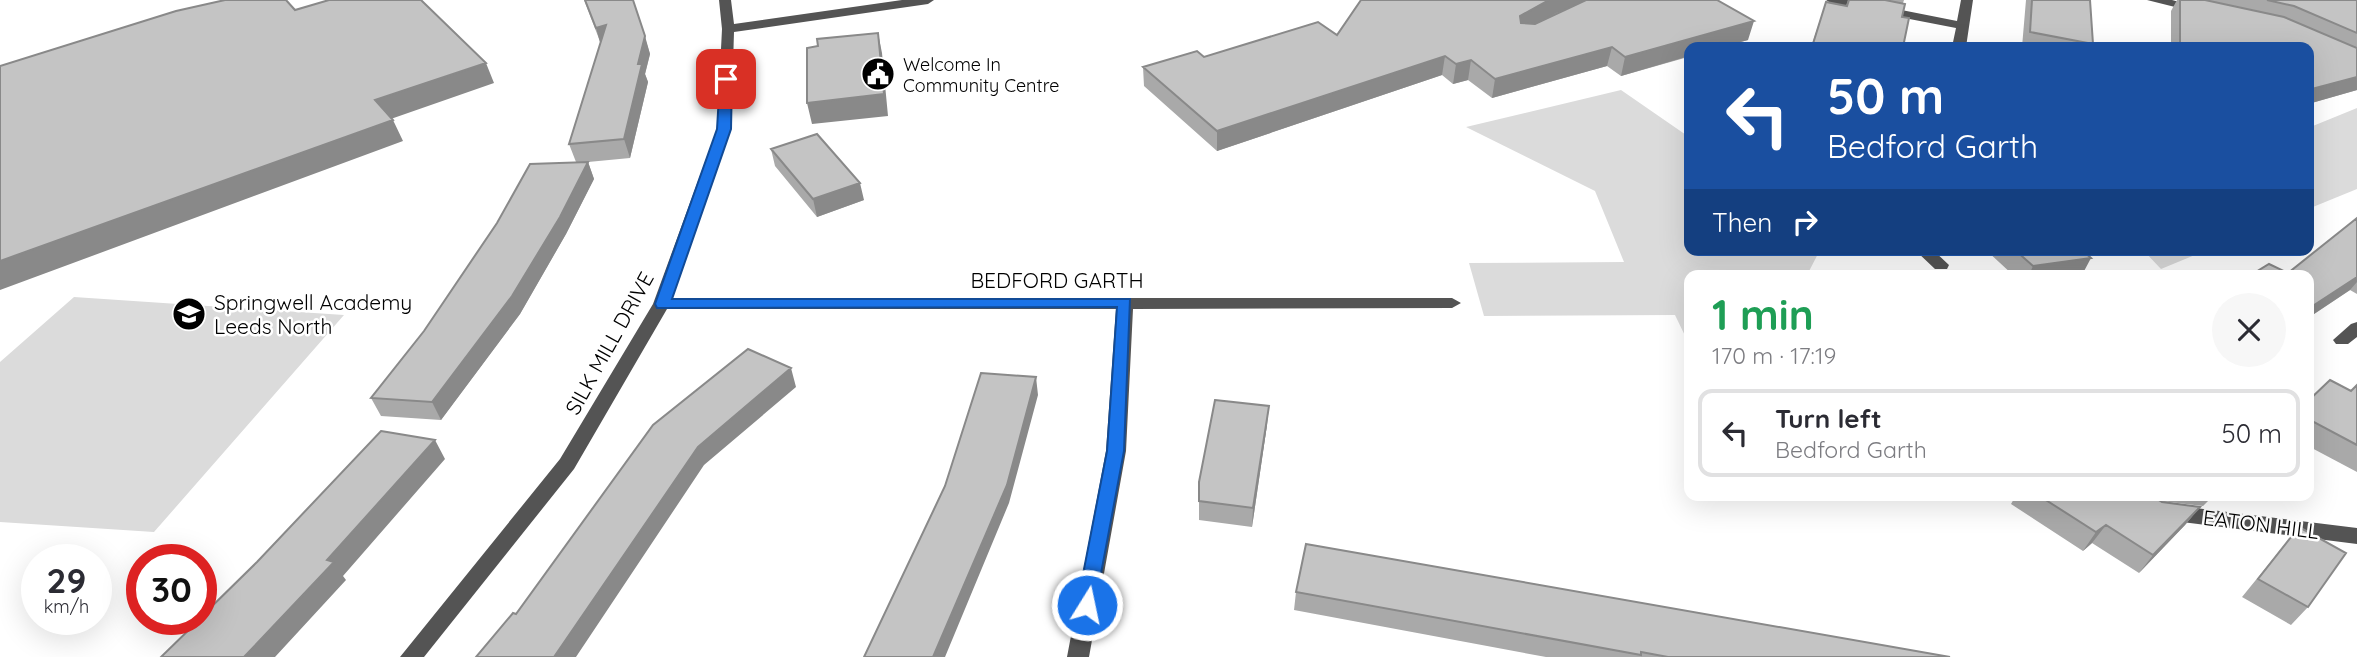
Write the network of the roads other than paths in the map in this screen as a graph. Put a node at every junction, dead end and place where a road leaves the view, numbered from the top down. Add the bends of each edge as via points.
1 (725, 0) edge
2 (928, 0) edge
3 (1832, 0) edge
4 (1966, 0) edge
5 (2153, 0) edge
6 (2214, 12) edge
7 (1963, 26) junction
8 (728, 29) junction
9 (1960, 42) edge
10 (1930, 256) edge
11 (1941, 265) dead end
12 (1125, 302) junction
13 (1452, 303) dead end
14 (663, 304) junction
15 (2357, 328) edge
16 (2342, 340) dead end
17 (2136, 501) edge
18 (2357, 536) edge
19 (411, 657) edge
20 (1078, 657) edge

1 - 8 street, SILK MILL DRIVE
2 - 8 street
3 - 7 street
4 - 7 street
5 - 6 street
7 - 9 street
8 - 14 street, SILK MILL DRIVE via 724,129
10 - 11 street
12 - 13 street, BEDFORD GARTH
12 - 14 street, BEDFORD GARTH
12 - 20 street via 1116,451
14 - 19 street, SILK MILL DRIVE via 567,464
15 - 16 street
17 - 18 street, EATON HILL via 2150,510

